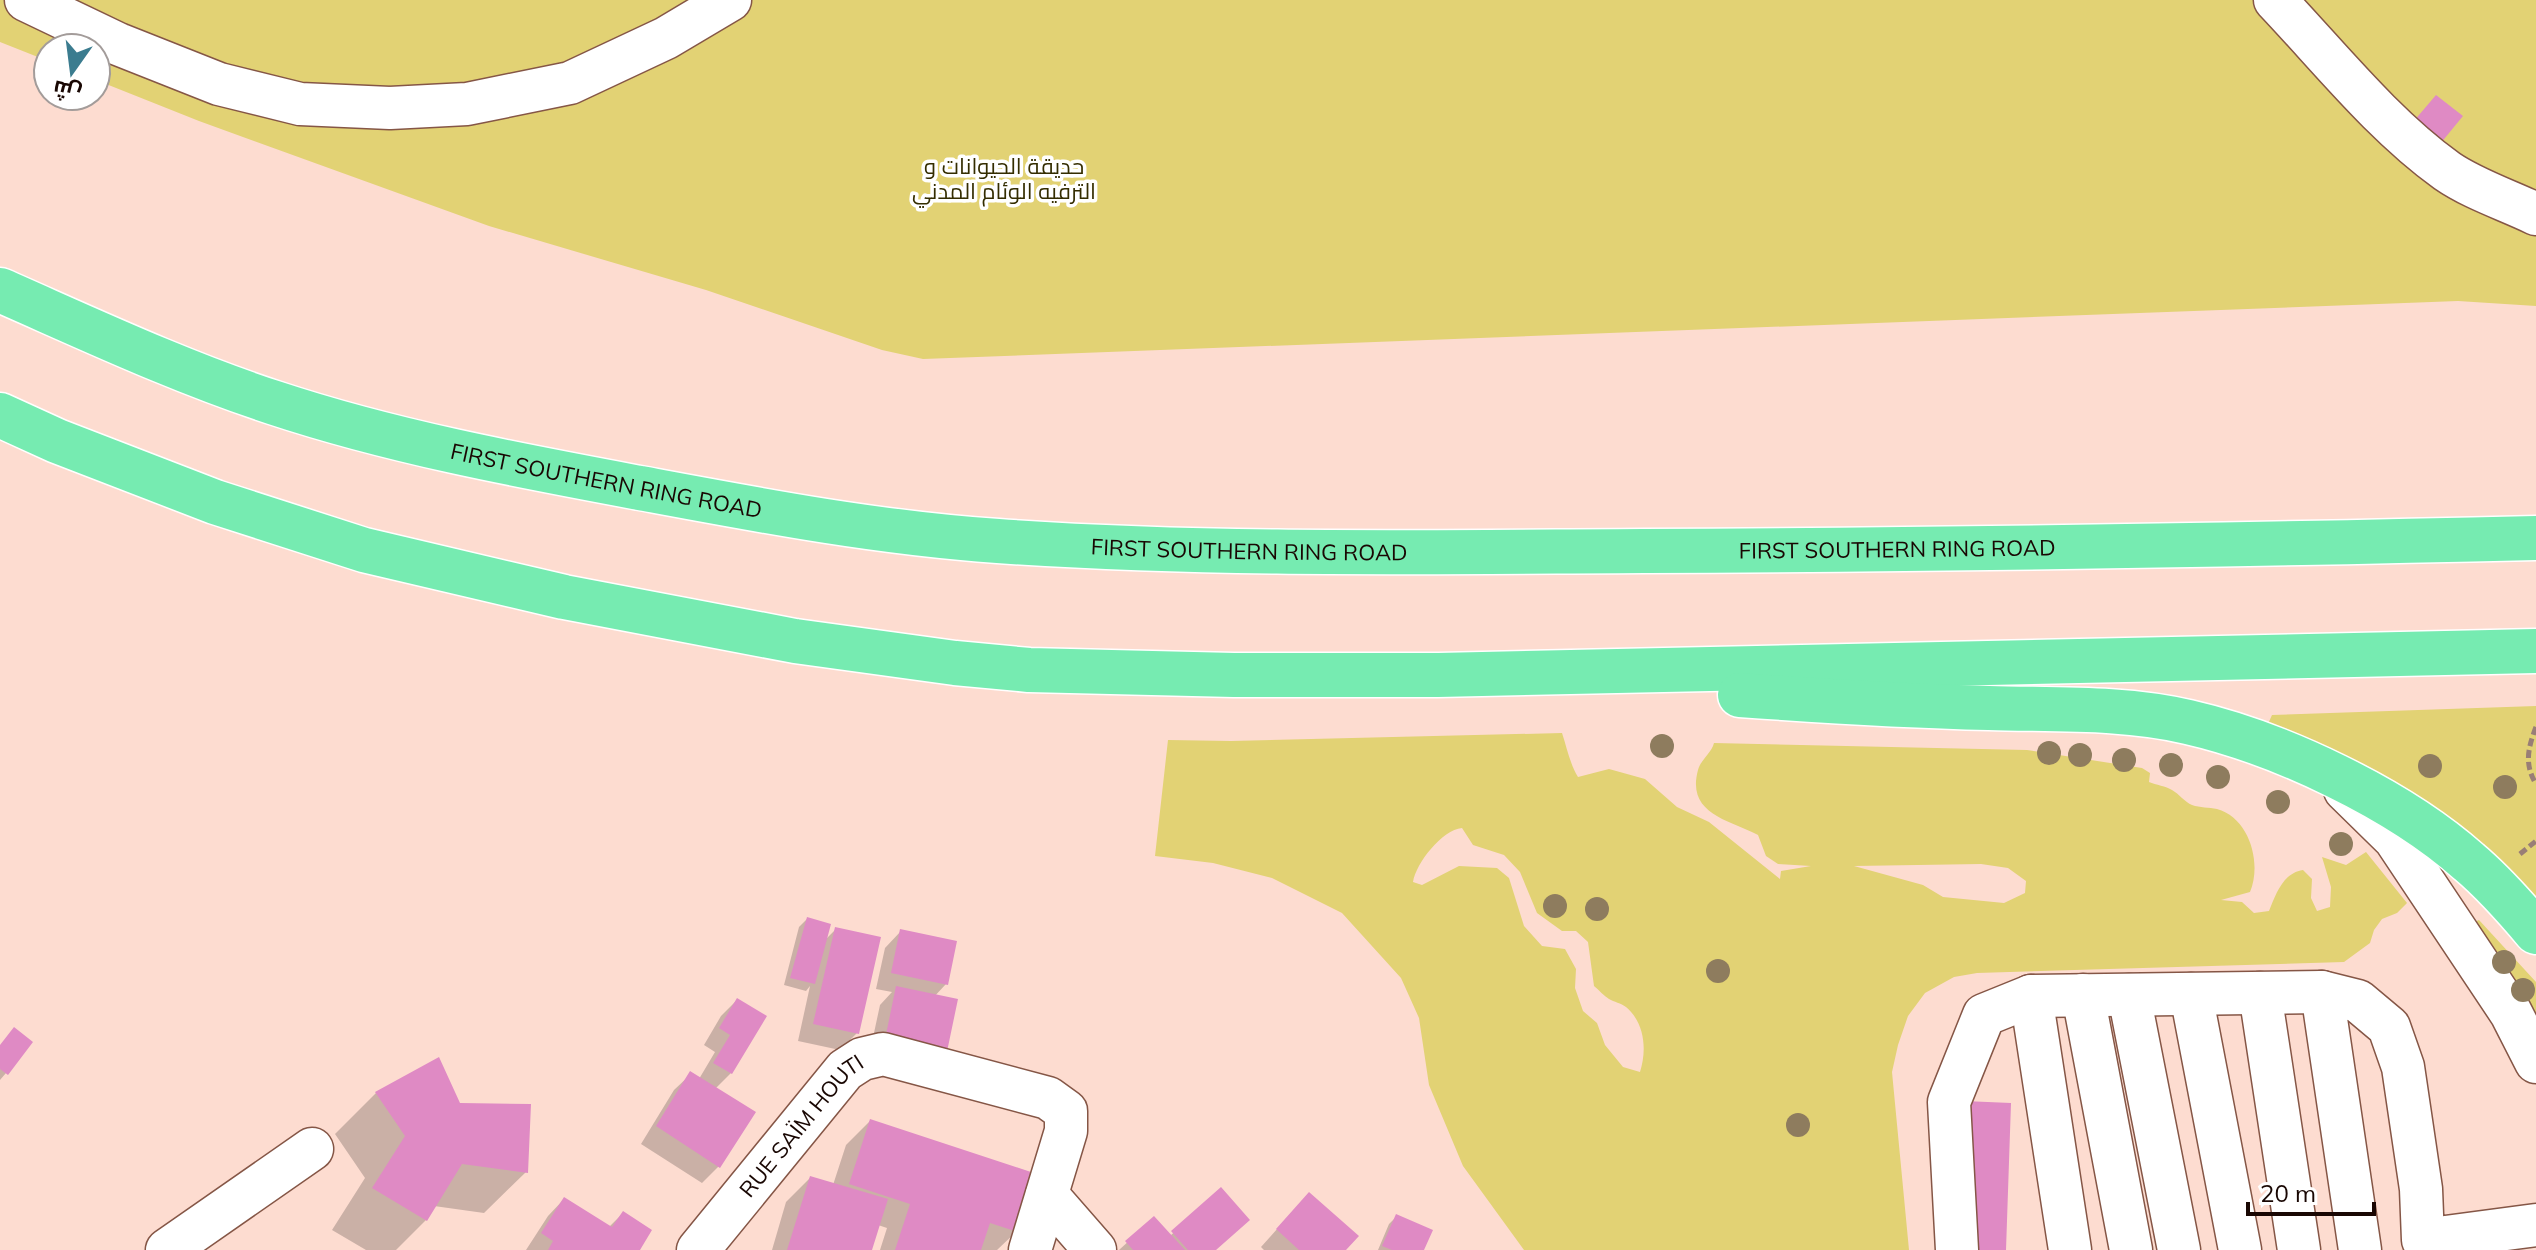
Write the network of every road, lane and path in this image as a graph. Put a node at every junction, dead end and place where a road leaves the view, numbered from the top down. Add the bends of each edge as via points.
1 (26, 0) edge
2 (730, 0) edge
3 (2275, 0) edge
4 (2536, 214) edge
5 (10, 292) edge
6 (0, 415) edge
7 (2536, 538) edge
8 (2536, 651) edge
9 (1438, 675) junction
10 (2536, 727) edge
11 (2322, 771) junction
12 (2536, 784) edge
13 (2536, 932) edge
14 (2322, 992) junction
15 (2260, 993) junction
16 (2191, 994) junction
17 (2083, 995) junction
18 (2129, 995) junction
19 (2031, 996) junction
20 (2536, 1062) edge
21 (312, 1149) dead end
22 (1047, 1195) junction
23 (2536, 1225) edge
24 (2422, 1245) edge
25 (2360, 1247) edge
26 (167, 1250) edge
27 (698, 1250) edge
28 (1030, 1250) edge
29 (1095, 1250) edge
30 (1957, 1250) edge
31 (2070, 1250) edge
32 (2131, 1250) edge
33 (2179, 1250) edge
34 (2240, 1250) edge
35 (2291, 1250) edge

1 - 2 street via 219,84 300,104 390,108 467,104 570,83 666,38
3 - 4 street via 2377,109 2449,172
5 - 7 highway, FIRST SOUTHERN RING ROAD via 93,333 227,386 394,437 750,509 937,536 1178,550 1361,552 2124,548
6 - 9 highway via 316,537 564,597 795,641 1029,670
8 - 9 highway
9 - 11 highway via 1888,705 2135,714 2237,735
10 - 12 path via 2528,768
11 - 13 highway via 2373,797 2468,860
11 - 20 street via 2395,839 2511,1013
14 - 15 street
14 - 24 street via 2358,1001 2389,1027 2403,1067 2421,1189
14 - 25 street
15 - 16 street
15 - 35 street
16 - 18 street
16 - 34 street
17 - 18 street
17 - 19 street
17 - 32 street
18 - 33 street
19 - 30 street via 1984,1015 1949,1102
19 - 31 street
21 - 26 street
22 - 27 street, RUE SAÏM HOUTI via 1068,1120 1058,1103 883,1054 845,1070
22 - 28 street, RUE SAÏM HOUTI
22 - 29 street
23 - 24 street
24 - 25 street
25 - 35 street

